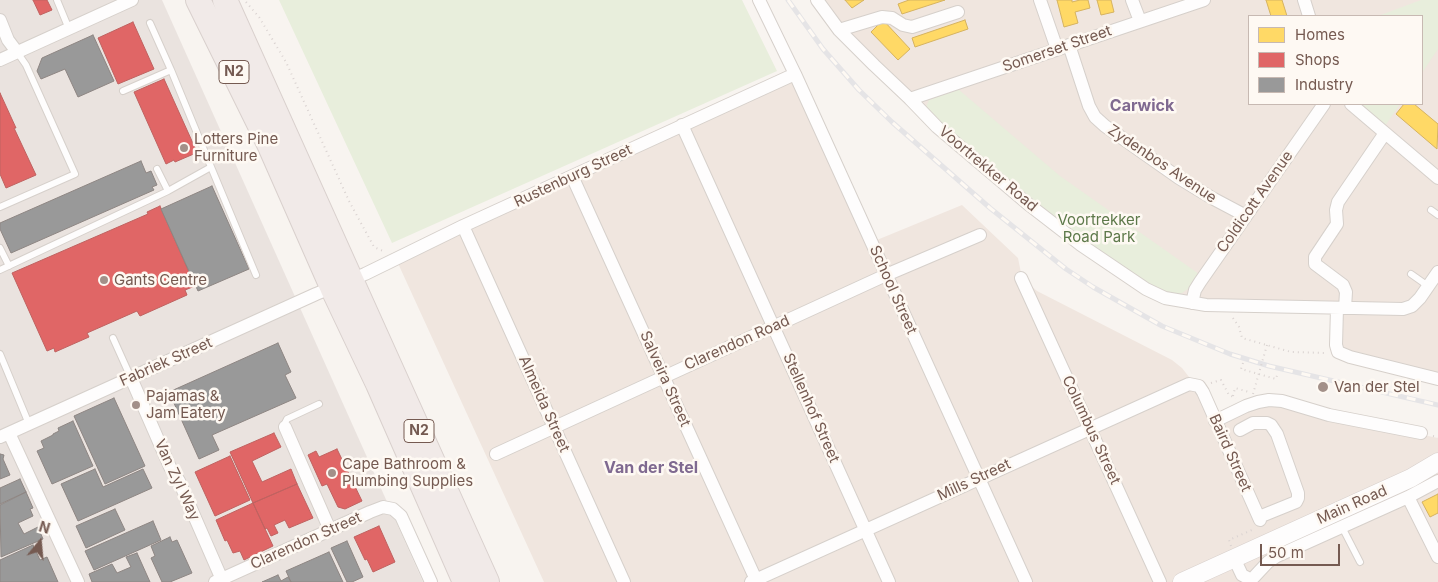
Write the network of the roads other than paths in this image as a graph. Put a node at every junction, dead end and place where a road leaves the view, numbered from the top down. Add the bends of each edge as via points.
1 (57, 0) edge
2 (132, 0) edge
3 (198, 0) edge
4 (225, 0) edge
5 (759, 0) edge
6 (817, 0) edge
7 (1040, 0) edge
8 (1132, 0) edge
9 (1204, 0) edge
10 (1304, 0) edge
11 (1173, 5) edge
12 (958, 12) dead end
13 (1309, 15) edge
14 (0, 20) edge
15 (1140, 21) junction
16 (150, 23) dead end
17 (69, 29) junction
18 (840, 30) junction
19 (1069, 45) junction
20 (1056, 49) junction
21 (17, 52) junction
22 (0, 60) edge
23 (171, 70) junction
24 (795, 74) junction
25 (123, 91) dead end
26 (910, 99) junction
27 (1323, 105) edge
28 (1352, 105) edge
29 (682, 125) junction
30 (1385, 133) junction
31 (211, 167) junction
32 (157, 169) dead end
33 (572, 176) junction
34 (1438, 178) edge
35 (168, 191) junction
36 (0, 207) edge
37 (1430, 210) dead end
38 (1438, 215) edge
39 (1246, 216) junction
40 (463, 226) junction
41 (980, 235) dead end
42 (0, 248) edge
43 (8, 266) junction
44 (0, 270) edge
45 (1438, 272) edge
46 (1411, 274) dead end
47 (256, 275) dead end
48 (886, 275) junction
49 (1021, 278) dead end
50 (342, 283) junction
51 (1428, 286) junction
52 (1192, 303) junction
53 (1341, 308) junction
54 (774, 327) junction
55 (113, 338) dead end
56 (0, 354) edge
57 (664, 377) junction
58 (131, 378) junction
59 (1438, 379) edge
60 (1199, 386) joint
61 (319, 404) dead end
62 (1215, 420) junction
63 (30, 424) junction
64 (285, 427) joint
65 (554, 427) junction
66 (1090, 427) junction
67 (1240, 430) dead end
68 (1421, 433) dead end
69 (5, 435) edge
70 (496, 454) dead end
71 (1438, 462) edge
72 (979, 478) junction
73 (1438, 482) edge
74 (1408, 497) junction
75 (1342, 527) junction
76 (330, 530) junction
77 (866, 530) junction
78 (1233, 554) junction
79 (1438, 557) edge
80 (1360, 562) dead end
81 (220, 581) edge
82 (754, 581) edge
83 (78, 582) edge
84 (431, 582) edge
85 (465, 582) edge
86 (487, 582) edge
87 (624, 582) edge
88 (890, 582) edge
89 (1026, 582) edge
90 (1160, 582) edge
91 (1182, 582) edge

1 - 17 lane
2 - 17 street
3 - 50 highway, N2
4 - 50 highway, N2
5 - 24 street, School Street
6 - 18 street, Voortrekker Road
7 - 20 street
8 - 15 street
9 - 11 street, Somerset Street
10 - 13 street
11 - 15 street, Somerset Street
12 - 18 street via 912,27 882,17
14 - 21 street
15 - 19 street, Somerset Street
16 - 23 lane
17 - 21 street
18 - 26 street, Voortrekker Road
19 - 20 street, Somerset Street
19 - 39 street, Zydenbos Avenue via 1095,117 1179,178
20 - 26 street, Somerset Street
21 - 22 street
21 - 36 lane via 26,65 74,174
23 - 25 lane
23 - 31 lane
24 - 29 street, Rustenburg Street
24 - 48 street, School Street
26 - 52 street, Voortrekker Road via 937,127 1080,245 1146,289 1165,298
27 - 39 street, Coldicott Avenue
28 - 30 street
29 - 33 street, Rustenburg Street
29 - 54 street, Stellenhof Street
30 - 34 street
30 - 53 street via 1338,202 1337,224 1315,257 1315,264 1343,285 1346,292
31 - 35 lane
31 - 47 lane
32 - 35 lane
33 - 40 street, Rustenburg Street
33 - 57 street, Salveira Street
35 - 43 lane
37 - 38 lane
39 - 52 street, Coldicott Avenue via 1195,290
40 - 50 street, Rustenburg Street
40 - 65 street, Almeida Street
41 - 48 street, Clarendon Road
42 - 43 lane
43 - 44 lane
45 - 51 street, Voortrekker Road
46 - 51 lane
48 - 54 street, Clarendon Road
48 - 72 street, School Street
49 - 66 street, Columbus Street
50 - 58 street, Fabriek Street
50 - 85 highway, N2 via 378,384
50 - 86 highway, N2
51 - 53 street, Voortrekker Road via 1412,306 1403,309
52 - 53 street, Voortrekker Road
53 - 59 street via 1338,352
54 - 57 street, Clarendon Road
54 - 77 street, Stellenhof Street
55 - 58 lane
56 - 63 lane
57 - 65 street, Clarendon Road
57 - 82 street, Salveira Street
58 - 63 street, Fabriek Street via 56,407
58 - 81 street, Van Zyl Way via 179,481
60 - 62 street, Baird Street
60 - 66 street, Mills Street via 1188,384 1179,387
61 - 64 lane via 287,419
62 - 67 street, Baird Street via 1259,522 1296,502 1298,493 1271,425 1253,423
62 - 68 street via 1269,400
63 - 69 street, Fabriek Street
64 - 76 street
65 - 70 street, Clarendon Road
65 - 87 street, Almeida Street
66 - 72 street, Mills Street
66 - 90 street, Columbus Street
69 - 83 street
71 - 78 main road, Main Road via 1411,478
72 - 77 street, Mills Street
72 - 89 street, School Street
73 - 74 street
74 - 75 street
74 - 79 street
75 - 78 street via 1277,556 1250,579 1242,575
75 - 80 lane
76 - 81 street, Clarendon Street
76 - 84 street, Clarendon Street via 377,509 388,508 397,512
77 - 82 street, Mills Street
77 - 88 street, Stellenhof Street
78 - 91 main road, Main Road

